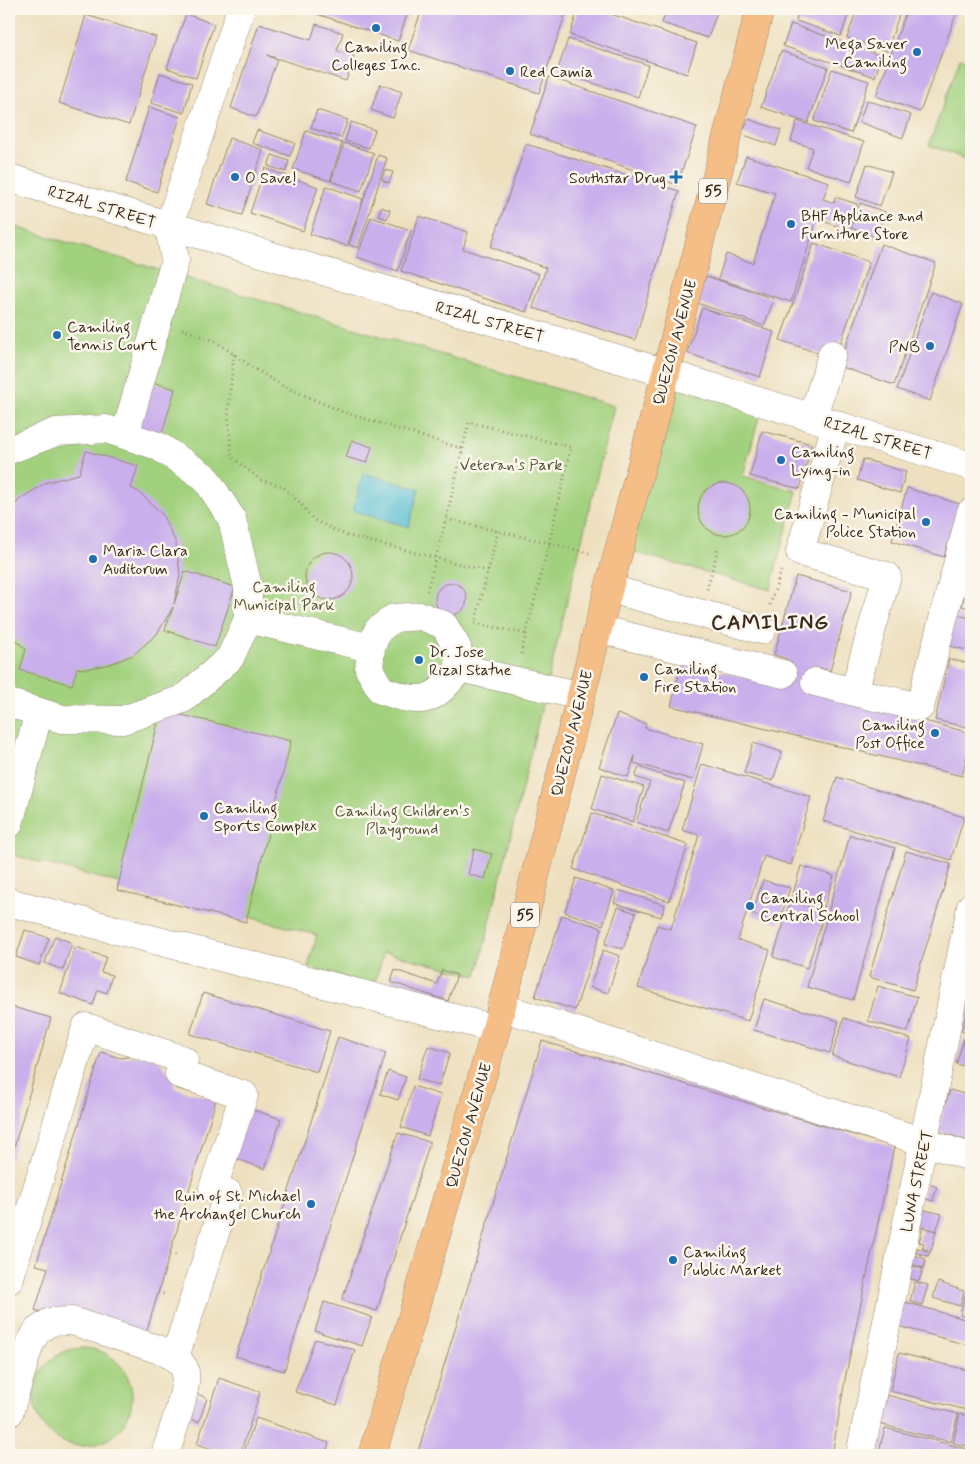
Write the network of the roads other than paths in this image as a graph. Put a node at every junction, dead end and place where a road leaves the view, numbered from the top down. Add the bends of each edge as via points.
1 (241, 9) edge
2 (760, 9) edge
3 (9, 178) edge
4 (170, 226) junction
5 (832, 354) dead end
6 (666, 373) junction
7 (825, 420) junction
8 (125, 435) junction
9 (9, 450) edge
10 (971, 466) edge
11 (971, 512) edge
12 (610, 589) junction
13 (248, 619) junction
14 (598, 629) junction
15 (762, 630) road end
16 (371, 648) junction
17 (460, 668) junction
18 (783, 674) dead end
19 (815, 682) dead end
20 (854, 692) junction
21 (581, 696) junction
22 (9, 703) edge
23 (39, 712) junction
24 (9, 824) edge
25 (9, 902) edge
26 (971, 907) edge
27 (499, 1018) junction
28 (924, 1142) junction
29 (971, 1157) edge
30 (9, 1280) edge
31 (175, 1357) junction
32 (9, 1413) edge
33 (165, 1455) edge
34 (372, 1455) edge
35 (860, 1455) edge

1 - 4 street
2 - 6 highway, QUEZON AVENUE / 55
3 - 4 street, RIZAL STREET
4 - 6 street, RIZAL STREET
4 - 8 street via 175,260
5 - 7 street
6 - 7 street, RIZAL STREET
6 - 12 highway, QUEZON AVENUE / 55
7 - 10 street, RIZAL STREET
7 - 20 street via 800,552 887,576
8 - 9 street via 106,428 56,432
8 - 13 street via 158,446 205,477 232,518 248,587
11 - 20 street via 920,707
12 - 14 highway, QUEZON AVENUE / 55
12 - 15 street
13 - 16 street
13 - 23 street via 230,658 182,699 123,720 62,719
14 - 18 street
14 - 21 highway, QUEZON AVENUE / 55
16 - 17 street via 378,630 394,618 421,616 444,625 457,647
16 - 17 street via 369,669 381,690 402,697 427,699 444,689
17 - 21 street
19 - 20 street
21 - 27 highway, QUEZON AVENUE / 55
22 - 23 street
23 - 24 street
25 - 27 street
26 - 28 street, LUNA STREET
27 - 28 street
27 - 34 highway, QUEZON AVENUE / 55
28 - 29 street
28 - 35 street, LUNA STREET
30 - 31 street via 86,1027 184,1060 179,1074 244,1095 213,1188 228,1194
31 - 32 street via 72,1321 50,1322 37,1331 29,1346
31 - 33 street via 185,1369 186,1386

